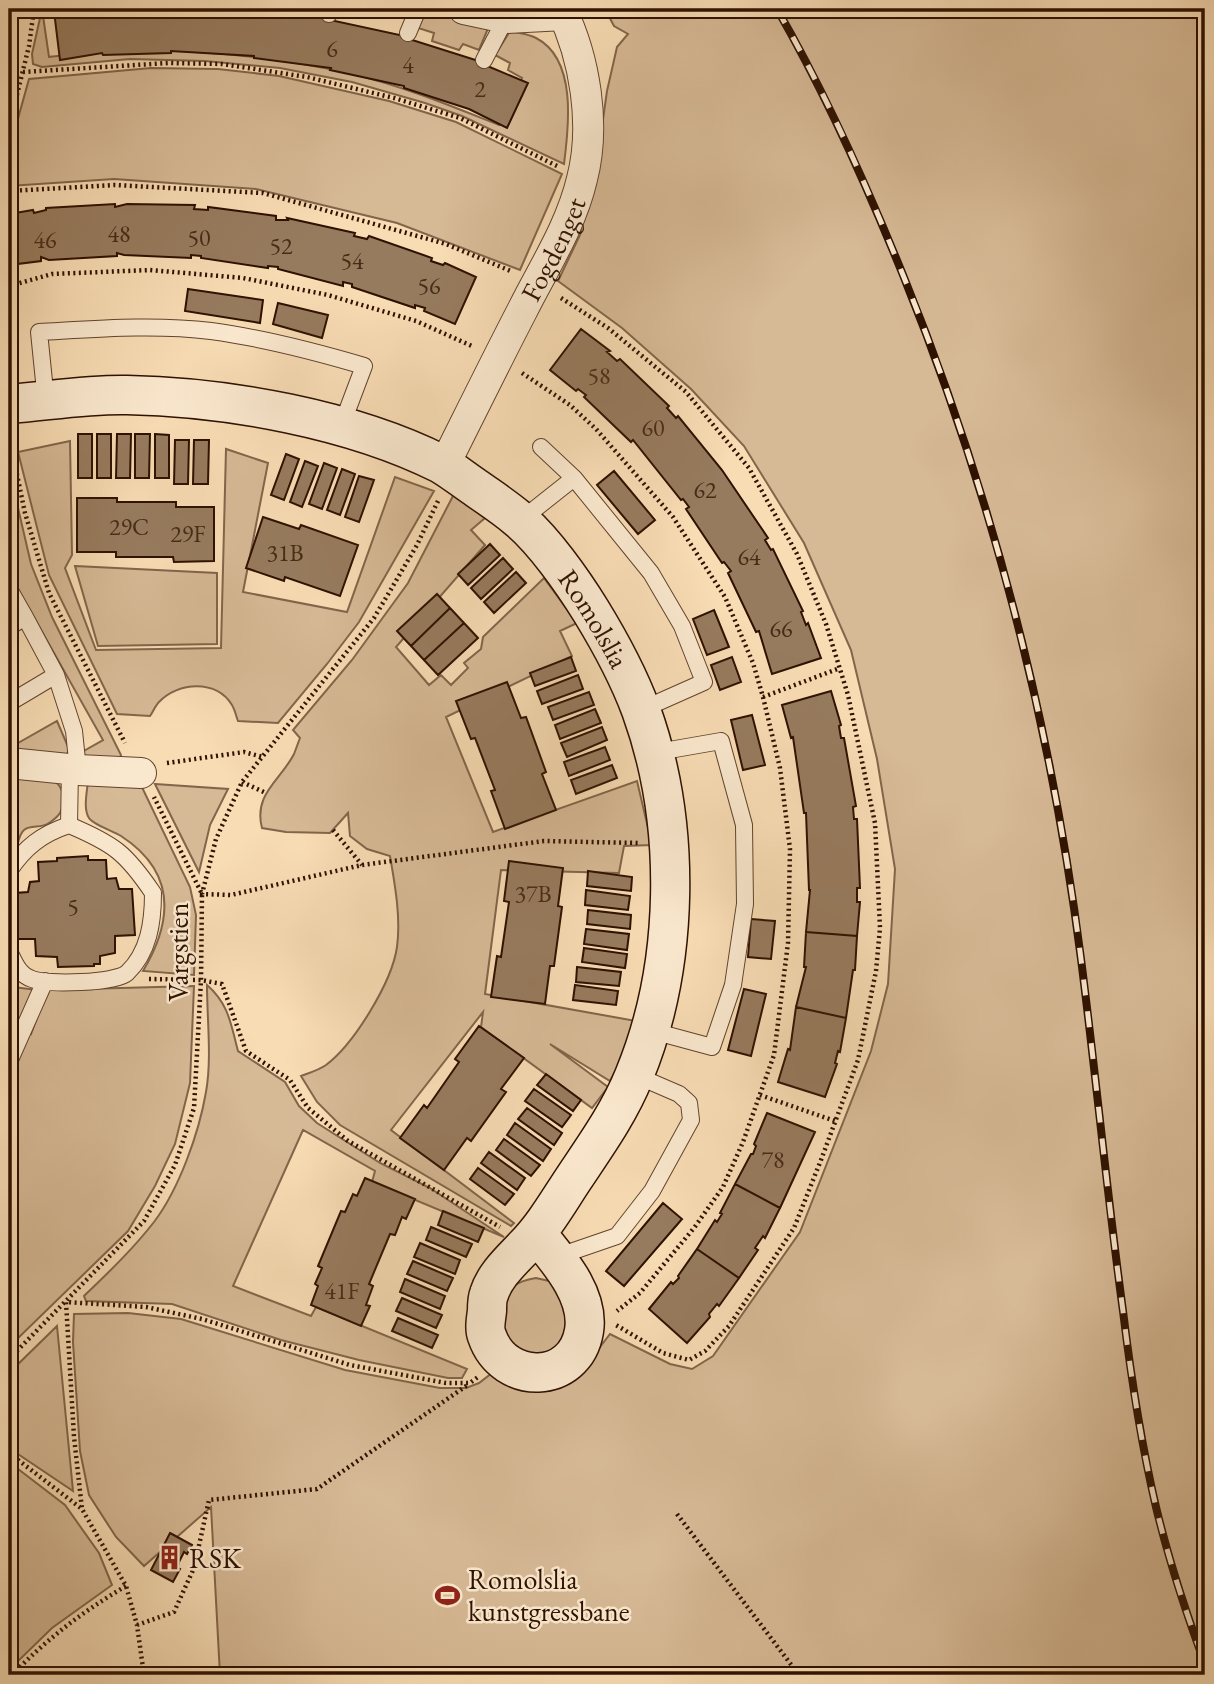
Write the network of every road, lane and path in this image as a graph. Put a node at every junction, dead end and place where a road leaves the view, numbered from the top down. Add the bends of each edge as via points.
1 (34, 9) edge
2 (418, 9) edge
3 (464, 9) edge
4 (563, 12) edge
5 (506, 18) junction
6 (408, 33) dead end
7 (484, 60) dead end
8 (23, 72) junction
9 (9, 127) edge
10 (583, 179) junction
11 (9, 286) edge
12 (498, 357) junction
13 (27, 402) edge
14 (341, 427) junction
15 (9, 436) edge
16 (541, 447) dead end
17 (448, 469) junction
18 (575, 478) junction
19 (521, 520) junction
20 (9, 589) edge
21 (25, 617) junction
22 (9, 627) edge
23 (840, 668) dead end
24 (56, 675) junction
25 (763, 697) junction
26 (9, 703) edge
27 (641, 710) junction
28 (653, 753) junction
29 (263, 757) junction
30 (9, 763) edge
31 (74, 770) junction
32 (141, 774) junction
33 (242, 782) junction
34 (266, 793) dead end
35 (69, 825) junction
36 (332, 830) dead end
37 (670, 843) junction
38 (362, 866) junction
39 (9, 871) edge
40 (202, 894) junction
41 (9, 951) edge
42 (125, 975) junction
43 (201, 980) junction
44 (45, 981) junction
45 (649, 1030) junction
46 (9, 1062) edge
47 (635, 1075) junction
48 (760, 1095) junction
49 (835, 1121) dead end
50 (539, 1246) junction
51 (66, 1303) junction
52 (585, 1325) junction
53 (9, 1359) edge
54 (502, 1361) junction
55 (470, 1383) junction
56 (9, 1453) edge
57 (82, 1509) junction
58 (677, 1514) dead end
59 (126, 1586) junction
60 (137, 1625) junction
61 (12, 1675) edge
62 (144, 1675) edge
63 (799, 1675) edge

1 - 8 path
2 - 6 lane
3 - 5 street, Fogdenget
4 - 5 street, Fogdenget
4 - 10 street, Fogdenget via 585,79 588,129
5 - 7 lane
8 - 9 path
8 - 10 path via 222,64 307,76 460,118
10 - 12 street, Fogdenget via 562,235
11 - 12 path via 52,274 150,270 243,278 328,295 403,318
12 - 17 street, Fogdenget
12 - 25 path via 570,405 674,517 725,597
13 - 14 street, Romolslia via 123,394 188,398
13 - 14 lane via 38,332 208,331 288,344 364,366
14 - 17 street, Romolslia via 371,434
15 - 32 path, Vargstien via 25,513 49,593
16 - 18 lane
17 - 19 street, Romolslia
17 - 29 path via 418,545 374,618
18 - 19 lane
18 - 27 lane via 651,573 682,626 704,682
19 - 27 street, Romolslia via 572,580 608,639
20 - 21 lane
21 - 22 lane
21 - 24 lane
23 - 25 path
24 - 26 lane
24 - 31 lane via 74,731
25 - 48 path via 780,768 790,890 774,1055
27 - 28 street, Romolslia
28 - 37 street, Romolslia
28 - 45 lane via 721,741 744,825 746,904 733,985 712,1046
29 - 32 path via 244,752 172,761
29 - 33 path
30 - 31 street
31 - 32 street
31 - 35 lane
32 - 40 path, Vargstien
33 - 34 path
33 - 40 path via 216,839
35 - 39 lane via 33,842
35 - 42 lane via 115,848 153,893 149,934 142,953
36 - 38 path
37 - 38 path via 544,841
37 - 45 street, Romolslia via 664,972
38 - 40 path via 231,895
40 - 43 path, Vargstien
41 - 44 lane via 19,971
42 - 43 path via 130,979
42 - 44 lane via 99,981
43 - 50 path via 222,984 246,1051 290,1080 308,1108 348,1141
43 - 51 path, Vargstien via 194,1108 175,1165 144,1222
44 - 46 lane
45 - 47 street, Romolslia
47 - 50 street, Romolslia
47 - 50 lane via 689,1103 691,1120 652,1191 617,1236
48 - 49 path
48 - 52 path via 723,1187 694,1228 640,1293 606,1319
50 - 52 street via 572,1282
50 - 54 street, Romolslia via 500,1273 488,1296 485,1334
51 - 53 path, Vargstien
51 - 55 path via 146,1307 202,1319 350,1365 446,1383
51 - 57 path
52 - 54 street via 579,1349 561,1367 541,1373
54 - 55 path
55 - 60 path via 317,1489 209,1500 194,1568 174,1612
56 - 57 path
57 - 59 path
58 - 63 path
59 - 60 path
59 - 61 path via 43,1643
60 - 62 path

